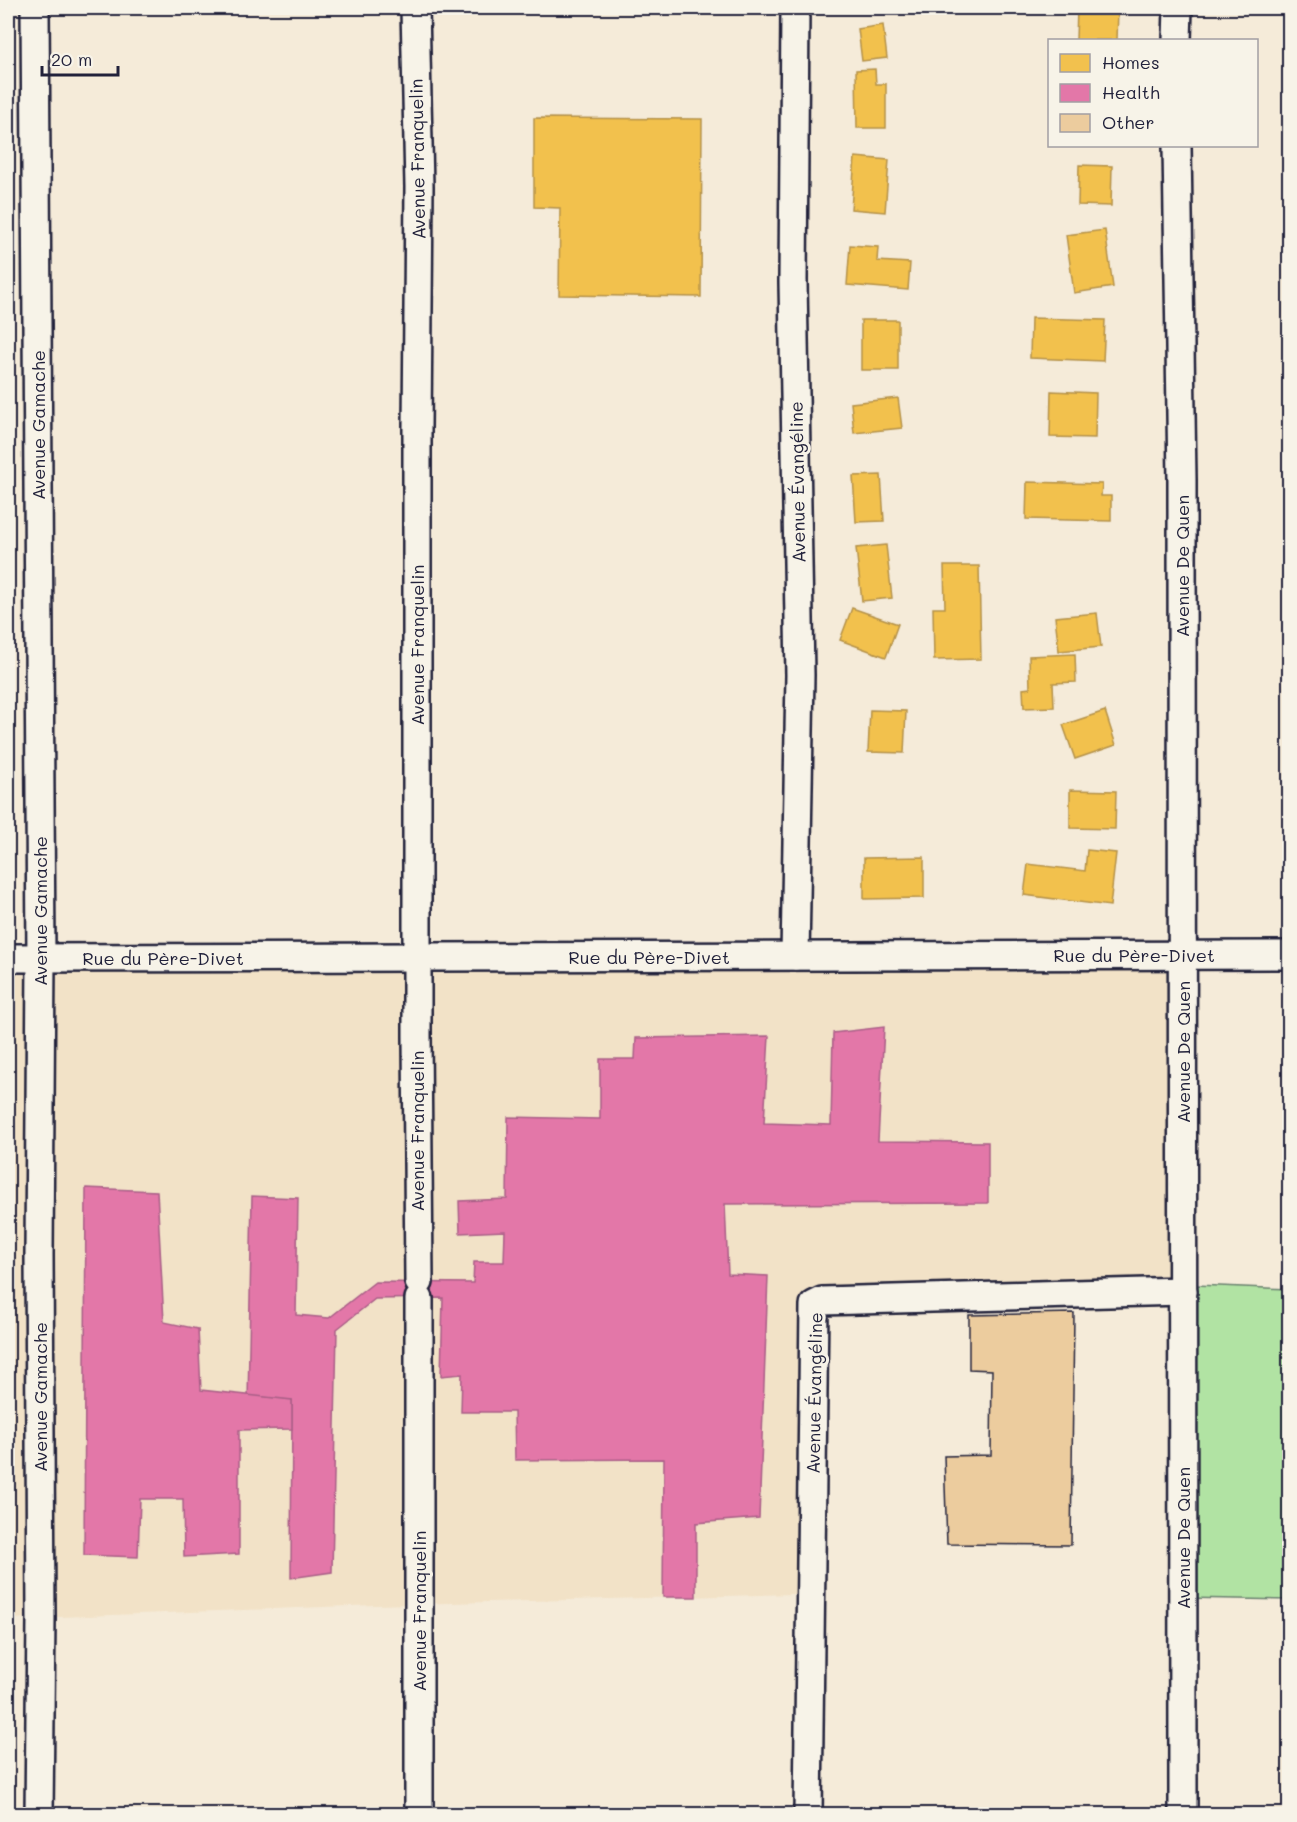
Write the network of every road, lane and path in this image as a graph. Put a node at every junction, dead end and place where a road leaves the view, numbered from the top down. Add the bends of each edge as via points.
1 (35, 8) edge
2 (415, 8) edge
3 (795, 8) edge
4 (1178, 8) edge
5 (1177, 39) edge
6 (1177, 147) edge
7 (1183, 955) junction
8 (1290, 955) edge
9 (795, 956) junction
10 (417, 957) junction
11 (8, 958) edge
12 (41, 958) junction
13 (1183, 1291) junction
14 (39, 1815) edge
15 (419, 1815) edge
16 (808, 1815) edge
17 (1183, 1815) edge

1 - 12 street, Avenue Gamache
2 - 10 street, Avenue Franquelin via 419,187
3 - 9 street, Avenue Évangéline via 793,282 800,675
4 - 5 street
6 - 7 street, Avenue De Quen
7 - 8 street, Rue du Père-Divet
7 - 9 street, Rue du Père-Divet
7 - 13 street, Avenue De Quen
9 - 10 street, Rue du Père-Divet
10 - 12 street, Rue du Père-Divet
10 - 15 street, Avenue Franquelin
11 - 12 street, Rue du Père-Divet
12 - 14 street, Avenue Gamache
13 - 16 street, Avenue Évangéline via 825,1301 814,1305
13 - 17 street, Avenue De Quen

